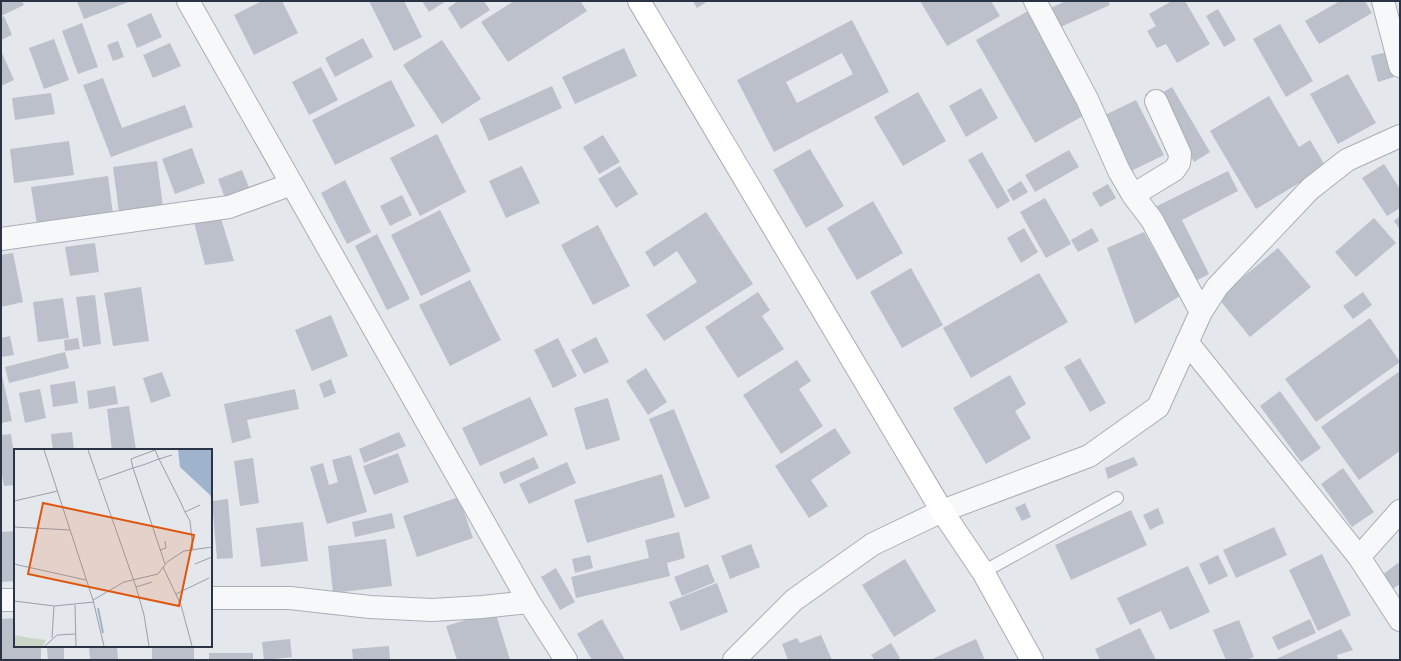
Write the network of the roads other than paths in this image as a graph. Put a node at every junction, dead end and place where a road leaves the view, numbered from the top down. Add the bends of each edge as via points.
1 (188, 1) edge
2 (639, 1) edge
3 (1035, 1) edge
4 (1383, 1) edge
5 (1400, 66) edge
6 (1156, 101) dead end
7 (1400, 136) edge
8 (292, 184) junction
9 (1133, 195) junction
10 (1, 239) edge
11 (1201, 312) junction
12 (1187, 342) junction
13 (1117, 498) dead end
14 (942, 511) junction
15 (1400, 511) edge
16 (1358, 556) junction
17 (983, 572) junction
18 (212, 598) edge
19 (1, 600) edge
20 (14, 600) edge
21 (529, 602) junction
22 (1400, 620) edge
23 (566, 660) edge
24 (734, 660) edge
25 (1032, 660) edge

1 - 8 street
2 - 14 street
3 - 9 street via 1087,99 1119,171
4 - 5 street
6 - 9 street via 1180,154 1179,163 1174,170
7 - 11 street via 1347,160 1310,189 1217,287
8 - 10 street via 229,207
8 - 21 street
9 - 11 street via 1152,220
11 - 12 street
12 - 14 street via 1158,406 1089,456
12 - 16 street
13 - 17 lane
14 - 17 street
14 - 24 street via 873,544 794,600
15 - 16 street
16 - 22 street
17 - 25 street
18 - 21 street via 290,598 370,607 432,610
19 - 20 street
21 - 23 street

